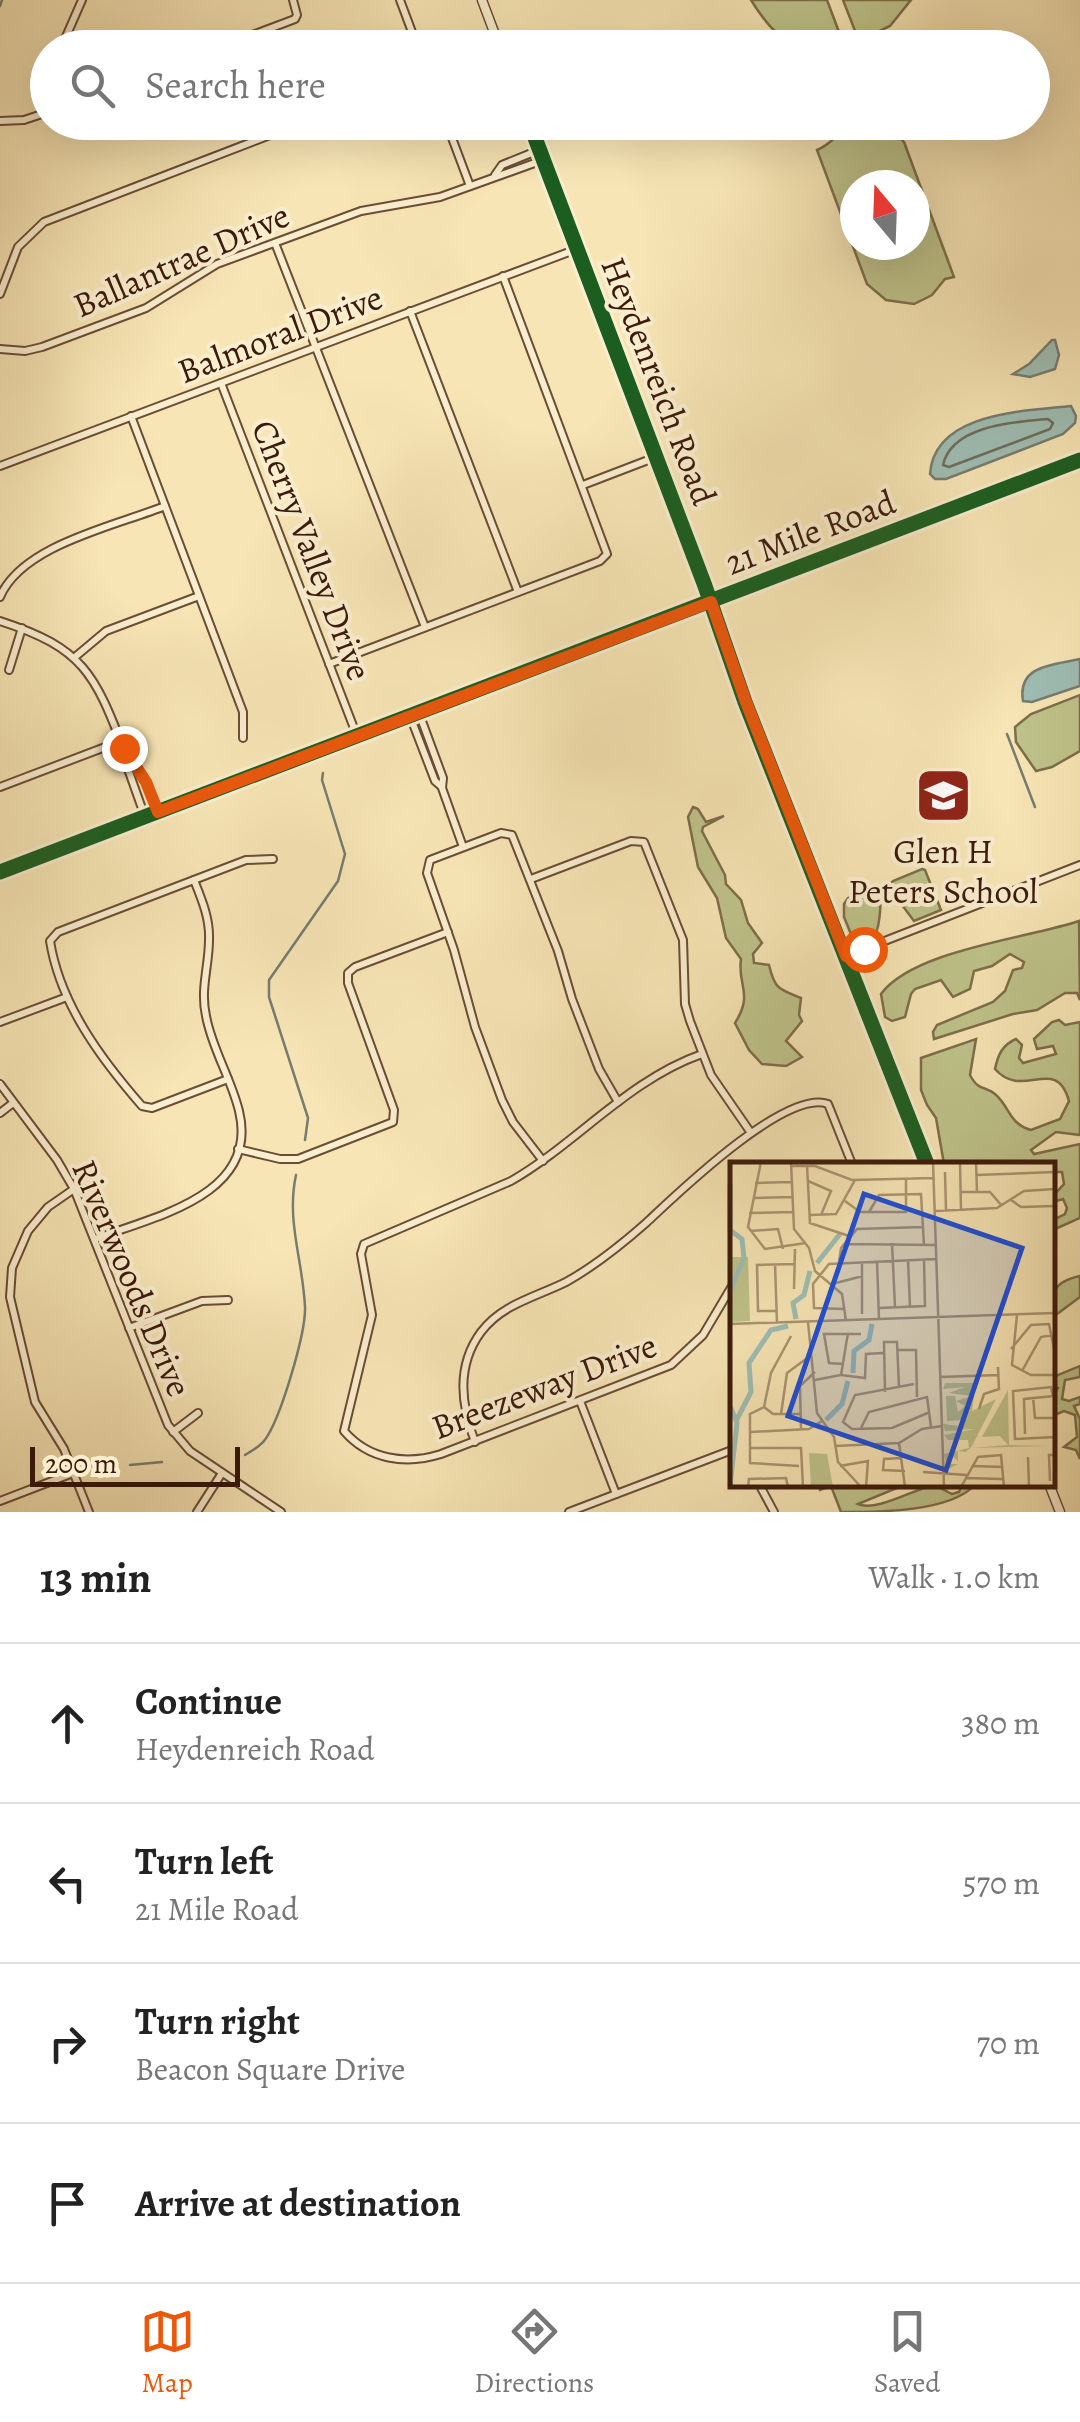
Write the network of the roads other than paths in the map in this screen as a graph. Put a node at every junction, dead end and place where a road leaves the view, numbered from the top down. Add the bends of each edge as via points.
1 (82, 0) edge
2 (293, 0) edge
3 (400, 0) edge
4 (482, 0) edge
5 (69, 30) edge
6 (266, 30) edge
7 (411, 30) edge
8 (493, 30) edge
9 (30, 118) edge
10 (0, 121) edge
11 (257, 140) edge
12 (453, 140) edge
13 (536, 140) edge
14 (540, 150) junction
15 (543, 160) junction
16 (495, 174) junction
17 (470, 186) junction
18 (275, 243) junction
19 (577, 248) junction
20 (503, 276) junction
21 (0, 291) edge
22 (410, 311) junction
23 (318, 346) junction
24 (0, 349) edge
25 (221, 382) junction
26 (131, 416) junction
27 (656, 457) junction
28 (1080, 460) edge
29 (0, 466) edge
30 (583, 485) junction
31 (166, 506) junction
32 (518, 592) junction
33 (199, 596) junction
34 (0, 597) edge
35 (711, 602) junction
36 (0, 621) edge
37 (426, 627) junction
38 (22, 628) junction
39 (75, 658) junction
40 (329, 664) junction
41 (9, 670) dead end
42 (415, 714) junction
43 (357, 736) junction
44 (243, 738) dead end
45 (121, 741) junction
46 (128, 757) junction
47 (0, 786) edge
48 (158, 812) junction
49 (145, 817) junction
50 (462, 848) junction
51 (273, 859) dead end
52 (1080, 865) edge
53 (0, 872) edge
54 (530, 879) junction
55 (194, 880) junction
56 (448, 932) junction
57 (846, 956) junction
58 (67, 997) junction
59 (0, 1022) edge
60 (702, 1054) junction
61 (228, 1079) junction
62 (0, 1084) edge
63 (618, 1102) junction
64 (13, 1103) junction
65 (0, 1113) edge
66 (750, 1133) junction
67 (238, 1150) junction
68 (542, 1161) junction
69 (851, 1162) edge
70 (925, 1162) edge
71 (74, 1189) junction
72 (94, 1239) junction
73 (730, 1289) edge
74 (228, 1300) dead end
75 (129, 1328) junction
76 (580, 1401) junction
77 (198, 1414) dead end
78 (172, 1432) junction
79 (475, 1442) junction
80 (730, 1451) edge
81 (74, 1473) junction
82 (222, 1473) junction
83 (761, 1487) edge
84 (1050, 1487) edge
85 (616, 1494) junction
86 (0, 1501) edge
87 (89, 1512) edge
88 (197, 1512) edge
89 (281, 1512) edge
90 (569, 1512) edge
91 (774, 1512) edge
92 (1060, 1512) edge

1 - 5 street
2 - 6 street via 295,19
3 - 7 street
4 - 8 street
9 - 10 street
11 - 21 street via 52,218 18,247
12 - 17 street
13 - 14 street, Heydenreich Road
14 - 15 street, Heydenreich Road
14 - 16 street, Ballantrae Drive
15 - 16 street, Ballantrae Drive
15 - 19 street, Heydenreich Road
16 - 17 street, Ballantrae Drive
17 - 18 street, Ballantrae Drive via 361,211
18 - 23 street
18 - 24 street, Ballantrae Drive via 208,268 146,308 42,348
19 - 20 street, Balmoral Drive
19 - 27 street, Heydenreich Road
20 - 22 street, Balmoral Drive
20 - 30 street
22 - 23 street, Balmoral Drive
22 - 32 street
23 - 25 street, Balmoral Drive
23 - 37 street
25 - 26 street, Balmoral Drive
25 - 40 street, Cherry Valley Drive
26 - 29 street, Balmoral Drive
26 - 31 street
27 - 30 street
27 - 35 street, Heydenreich Road
28 - 35 street, 21 Mile Road
30 - 32 street via 607,554
31 - 33 street
31 - 34 street via 34,557
32 - 37 street
33 - 39 street via 106,631
33 - 44 street via 243,712
35 - 42 street, 21 Mile Road
35 - 57 street, Heydenreich Road
36 - 38 street
37 - 40 street
38 - 39 street
38 - 41 street
39 - 45 street via 102,694
40 - 43 street, Cherry Valley Drive
42 - 43 street, 21 Mile Road
42 - 50 street
43 - 48 street, 21 Mile Road
45 - 46 street
45 - 47 street
46 - 48 street
46 - 49 street
48 - 49 street, 21 Mile Road
49 - 53 street, 21 Mile Road
50 - 54 street via 510,833
50 - 56 street via 426,865
51 - 55 street via 246,860
52 - 57 street
54 - 60 street via 641,840 683,940 685,1004
54 - 63 street via 598,1068
55 - 58 street via 51,937
55 - 61 street via 209,931 204,1009
56 - 67 street via 348,973 395,1119 298,1159
56 - 68 street via 506,1108
57 - 70 street, Heydenreich Road
58 - 59 street
58 - 61 street via 145,1108
60 - 63 street via 662,1071
60 - 66 street
61 - 67 street via 240,1119
62 - 64 street, Riverwoods Drive
63 - 68 street
64 - 65 street
64 - 71 street, Riverwoods Drive
66 - 69 street via 825,1102
66 - 79 street via 614,1250 485,1327 468,1354 462,1383
67 - 72 street via 226,1176 208,1193
68 - 79 street, Breezeway Drive via 500,1187 362,1247 372,1314 344,1431 376,1454 407,1461
71 - 72 street, Riverwoods Drive
71 - 81 street via 28,1231 10,1287 33,1395
72 - 75 street, Riverwoods Drive
73 - 76 street, Breezeway Drive via 703,1335 678,1360
74 - 75 street via 202,1301
75 - 78 street, Riverwoods Drive
76 - 79 street, Breezeway Drive
76 - 85 street
77 - 78 street
78 - 82 street, Riverwoods Drive
80 - 85 street
81 - 86 street
81 - 87 street
82 - 88 street
82 - 89 street, Riverwoods Drive
83 - 91 street
84 - 92 street
85 - 90 street

